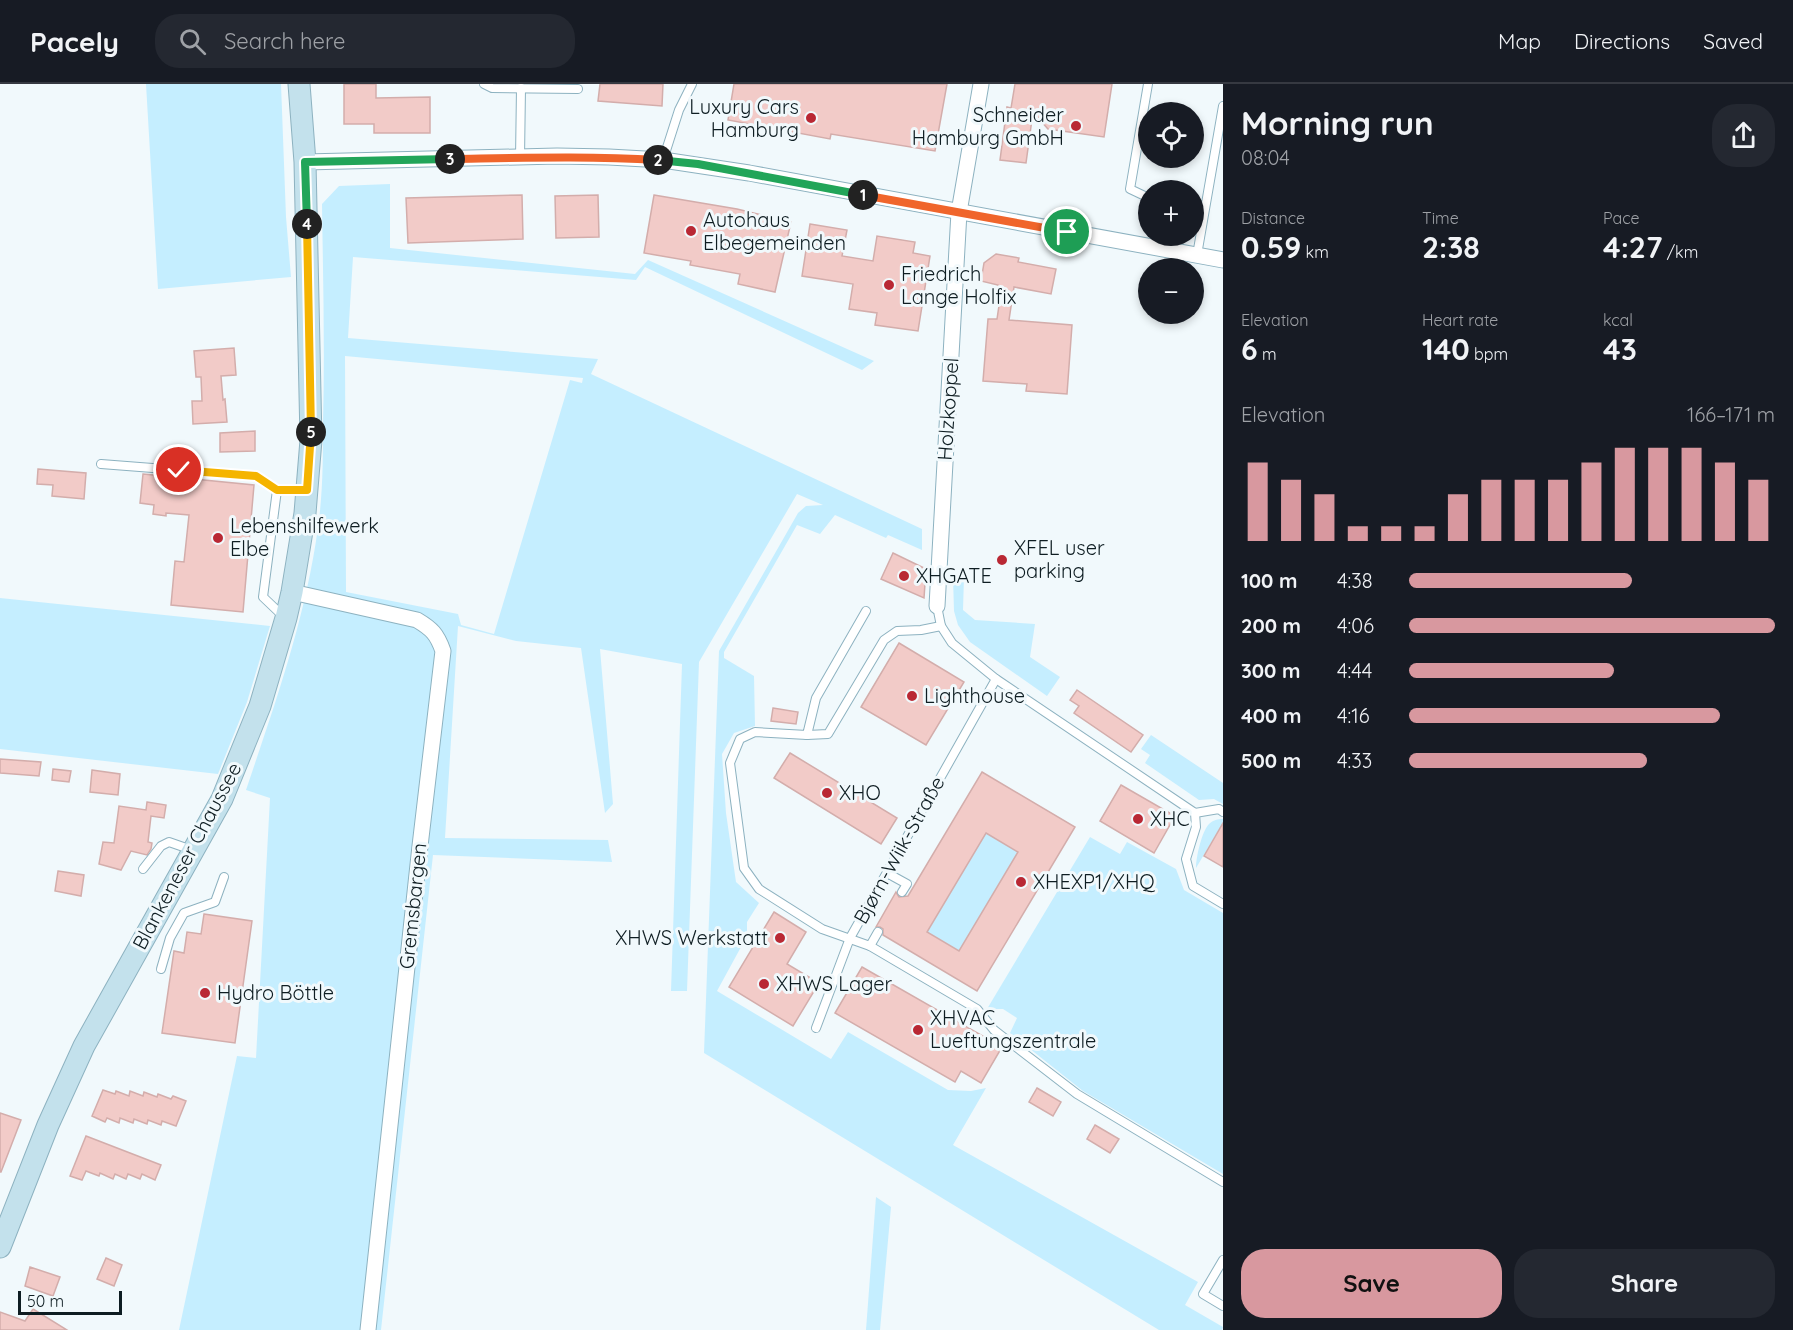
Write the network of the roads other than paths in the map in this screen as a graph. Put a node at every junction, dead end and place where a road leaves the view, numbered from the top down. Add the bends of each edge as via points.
1 (299, 84) edge
2 (484, 84) edge
3 (692, 84) edge
4 (981, 84) edge
5 (1148, 84) edge
6 (521, 88) junction
7 (578, 89) dead end
8 (1223, 106) edge
9 (520, 158) junction
10 (663, 160) junction
11 (305, 162) junction
12 (1138, 193) edge
13 (959, 212) junction
14 (1204, 213) edge
15 (1198, 246) edge
16 (1197, 255) junction
17 (1223, 260) edge
18 (101, 464) dead end
19 (277, 490) junction
20 (307, 490) junction
21 (292, 592) junction
22 (937, 606) joint
23 (866, 611) dead end
24 (286, 618) junction
25 (941, 626) junction
26 (996, 679) junction
27 (807, 735) junction
28 (1223, 812) edge
29 (1195, 813) junction
30 (193, 850) junction
31 (143, 869) dead end
32 (887, 873) junction
33 (224, 877) dead end
34 (902, 892) dead end
35 (1223, 904) edge
36 (175, 907) junction
37 (878, 932) dead end
38 (850, 938) junction
39 (870, 946) junction
40 (161, 969) dead end
41 (816, 1028) dead end
42 (1223, 1182) edge
43 (0, 1247) edge
44 (1223, 1260) edge
45 (1223, 1306) edge
46 (368, 1330) edge

1 - 11 main road, Blankeneser Chaussee
2 - 6 lane via 492,88
3 - 10 lane
4 - 13 street, Holzkoppel
5 - 12 lane via 1130,189
6 - 7 lane
6 - 9 lane
8 - 14 lane
9 - 10 street
9 - 11 street
10 - 13 street
11 - 20 main road, Blankeneser Chaussee via 311,440
13 - 16 street
13 - 22 street, Holzkoppel
15 - 16 lane
16 - 17 street
18 - 19 lane via 256,476
19 - 20 lane
19 - 24 lane via 263,597
20 - 21 main road, Blankeneser Chaussee
21 - 24 main road, Blankeneser Chaussee
21 - 46 street, Gremsbargen via 417,620 430,628 442,651
22 - 25 lane
23 - 27 lane via 816,698
24 - 30 main road, Blankeneser Chaussee via 241,755
25 - 26 lane via 952,643
25 - 27 lane via 897,631 884,640 828,734
26 - 29 lane
26 - 32 lane, Bjørn-Wiik-Straße
27 - 38 lane via 755,732 740,739 730,763 744,868 759,889 822,929
28 - 29 lane via 1219,809
29 - 35 lane via 1196,827 1186,859 1193,886
30 - 31 lane via 169,842
30 - 36 main road, Blankeneser Chaussee
32 - 34 lane via 907,884
32 - 38 lane, Bjørn-Wiik-Straße
33 - 36 lane via 215,902
36 - 40 lane
36 - 43 main road, Blankeneser Chaussee via 84,1046
37 - 39 lane
38 - 39 lane
38 - 41 lane, Bjørn-Wiik-Straße
39 - 42 lane via 977,1009 993,1030 1077,1094
44 - 45 lane via 1203,1294

